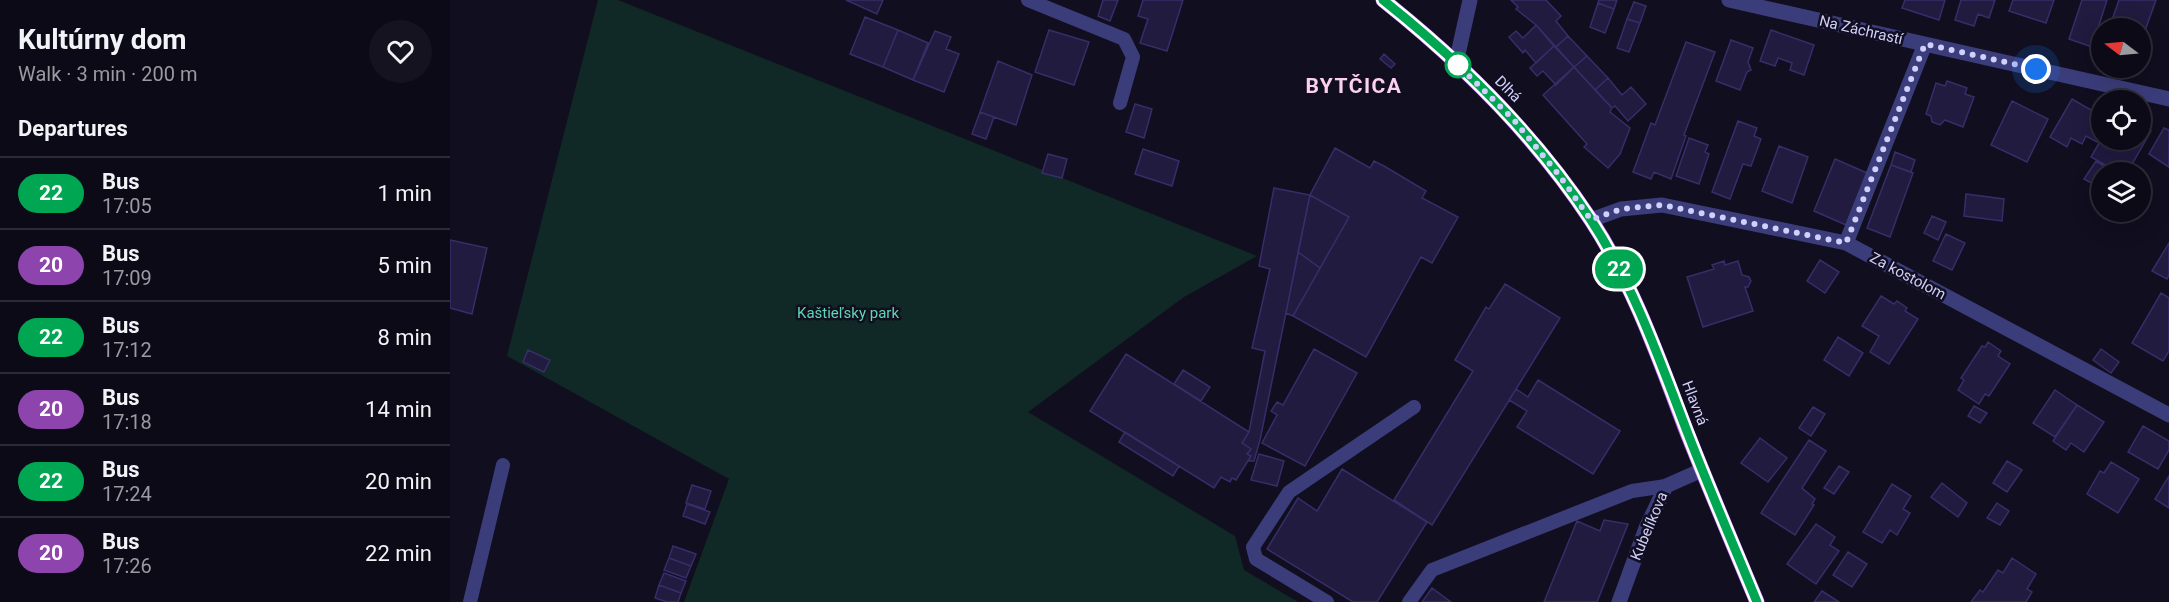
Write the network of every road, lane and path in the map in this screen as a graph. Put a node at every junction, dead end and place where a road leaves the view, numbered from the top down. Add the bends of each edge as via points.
1 (1028, 0) edge
2 (1383, 0) edge
3 (1470, 0) edge
4 (1729, 0) edge
5 (1925, 44) junction
6 (1456, 63) junction
7 (2169, 99) edge
8 (1120, 103) dead end
9 (1591, 220) junction
10 (1846, 243) junction
11 (1414, 407) dead end
12 (2169, 415) edge
13 (502, 465) dead end
14 (1702, 470) junction
15 (1666, 486) junction
16 (470, 602) edge
17 (1327, 602) edge
18 (1409, 602) edge
19 (1619, 602) edge
20 (1757, 602) edge

1 - 8 lane via 1124,39 1132,57
2 - 6 main road, Dlhá
3 - 6 street
4 - 5 street, Na Záchrastí
5 - 7 street, Na Záchrastí
5 - 10 street
6 - 9 main road, Dlhá via 1513,119
9 - 10 street, Za kostolom via 1621,209 1662,205
9 - 14 main road, Hlavná via 1631,293
10 - 12 street, Za kostolom
11 - 17 lane via 1289,492 1253,547 1256,559
13 - 16 lane
14 - 15 street, Kubelíkova
14 - 20 main road, Hlavná
15 - 18 lane via 1632,491 1432,570
15 - 19 street, Kubelíkova

